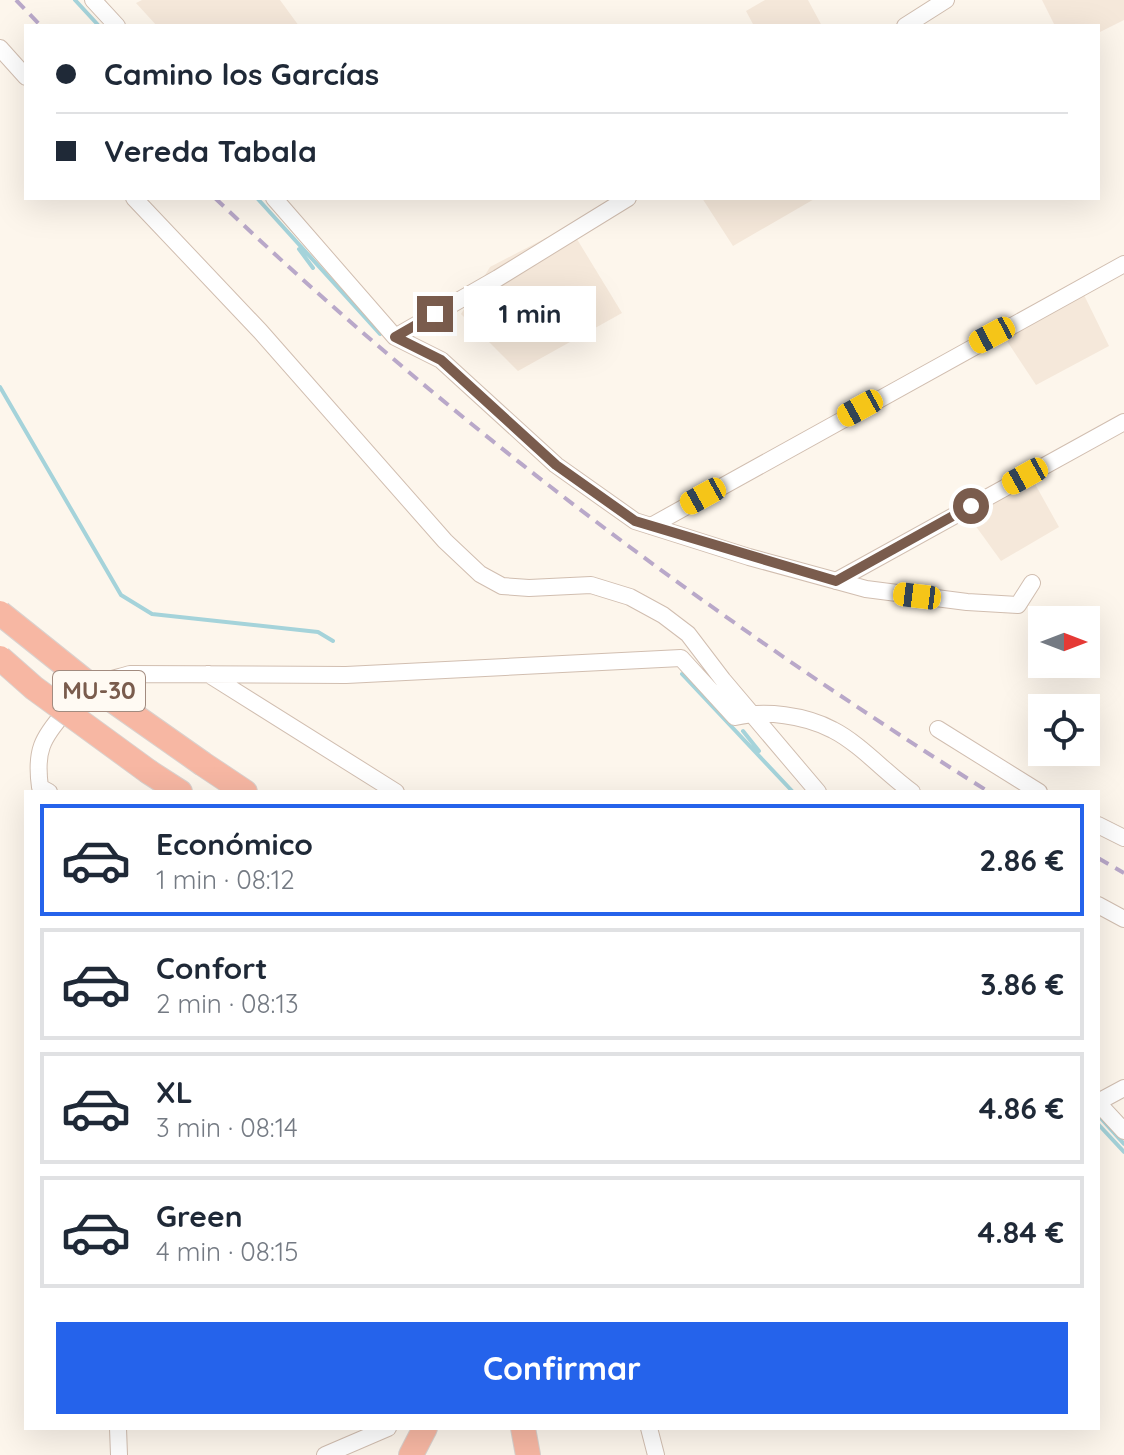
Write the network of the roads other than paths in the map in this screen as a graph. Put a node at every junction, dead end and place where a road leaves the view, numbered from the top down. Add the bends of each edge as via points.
1 (93, 0) edge
2 (946, 0) edge
3 (115, 24) edge
4 (908, 24) edge
5 (0, 48) edge
6 (24, 75) edge
7 (136, 200) edge
8 (276, 200) edge
9 (625, 200) edge
10 (1124, 264) edge
11 (395, 337) junction
12 (1124, 422) edge
13 (651, 526) junction
14 (836, 581) junction
15 (1032, 583) dead end
16 (0, 613) edge
17 (0, 658) edge
18 (207, 673) junction
19 (751, 713) junction
20 (938, 729) dead end
21 (240, 788) edge
22 (45, 790) edge
23 (177, 790) edge
24 (393, 790) edge
25 (816, 790) edge
26 (909, 790) edge
27 (1036, 790) edge
28 (1100, 826) edge
29 (1124, 838) edge
30 (1100, 906) edge
31 (1124, 919) edge
32 (1124, 1088) edge
33 (1100, 1101) edge
34 (1100, 1104) edge
35 (1124, 1131) edge
36 (118, 1430) edge
37 (383, 1430) edge
38 (424, 1430) edge
39 (523, 1430) edge
40 (650, 1430) edge
41 (119, 1455) edge
42 (325, 1455) edge
43 (411, 1455) edge
44 (528, 1455) edge
45 (656, 1455) edge

1 - 3 street
2 - 4 street
5 - 6 street
7 - 19 street via 480,574 502,586 591,585 637,600 688,634
8 - 11 street
9 - 11 street
10 - 13 street
11 - 13 street via 441,360 556,465 635,521
12 - 14 street
13 - 14 street
14 - 15 street via 866,589 1018,605
16 - 21 highway, MU-30, bridge via 85,681
17 - 23 highway, MU-30, bridge
18 - 19 street via 346,675 681,658 735,717
18 - 22 street via 130,674 82,693 41,746 40,787
18 - 24 street
19 - 25 street
19 - 26 street via 833,730
20 - 27 street
28 - 29 street
30 - 31 street
32 - 33 street
34 - 35 street
36 - 41 street
37 - 42 street
38 - 43 highway
39 - 44 highway
40 - 45 street

